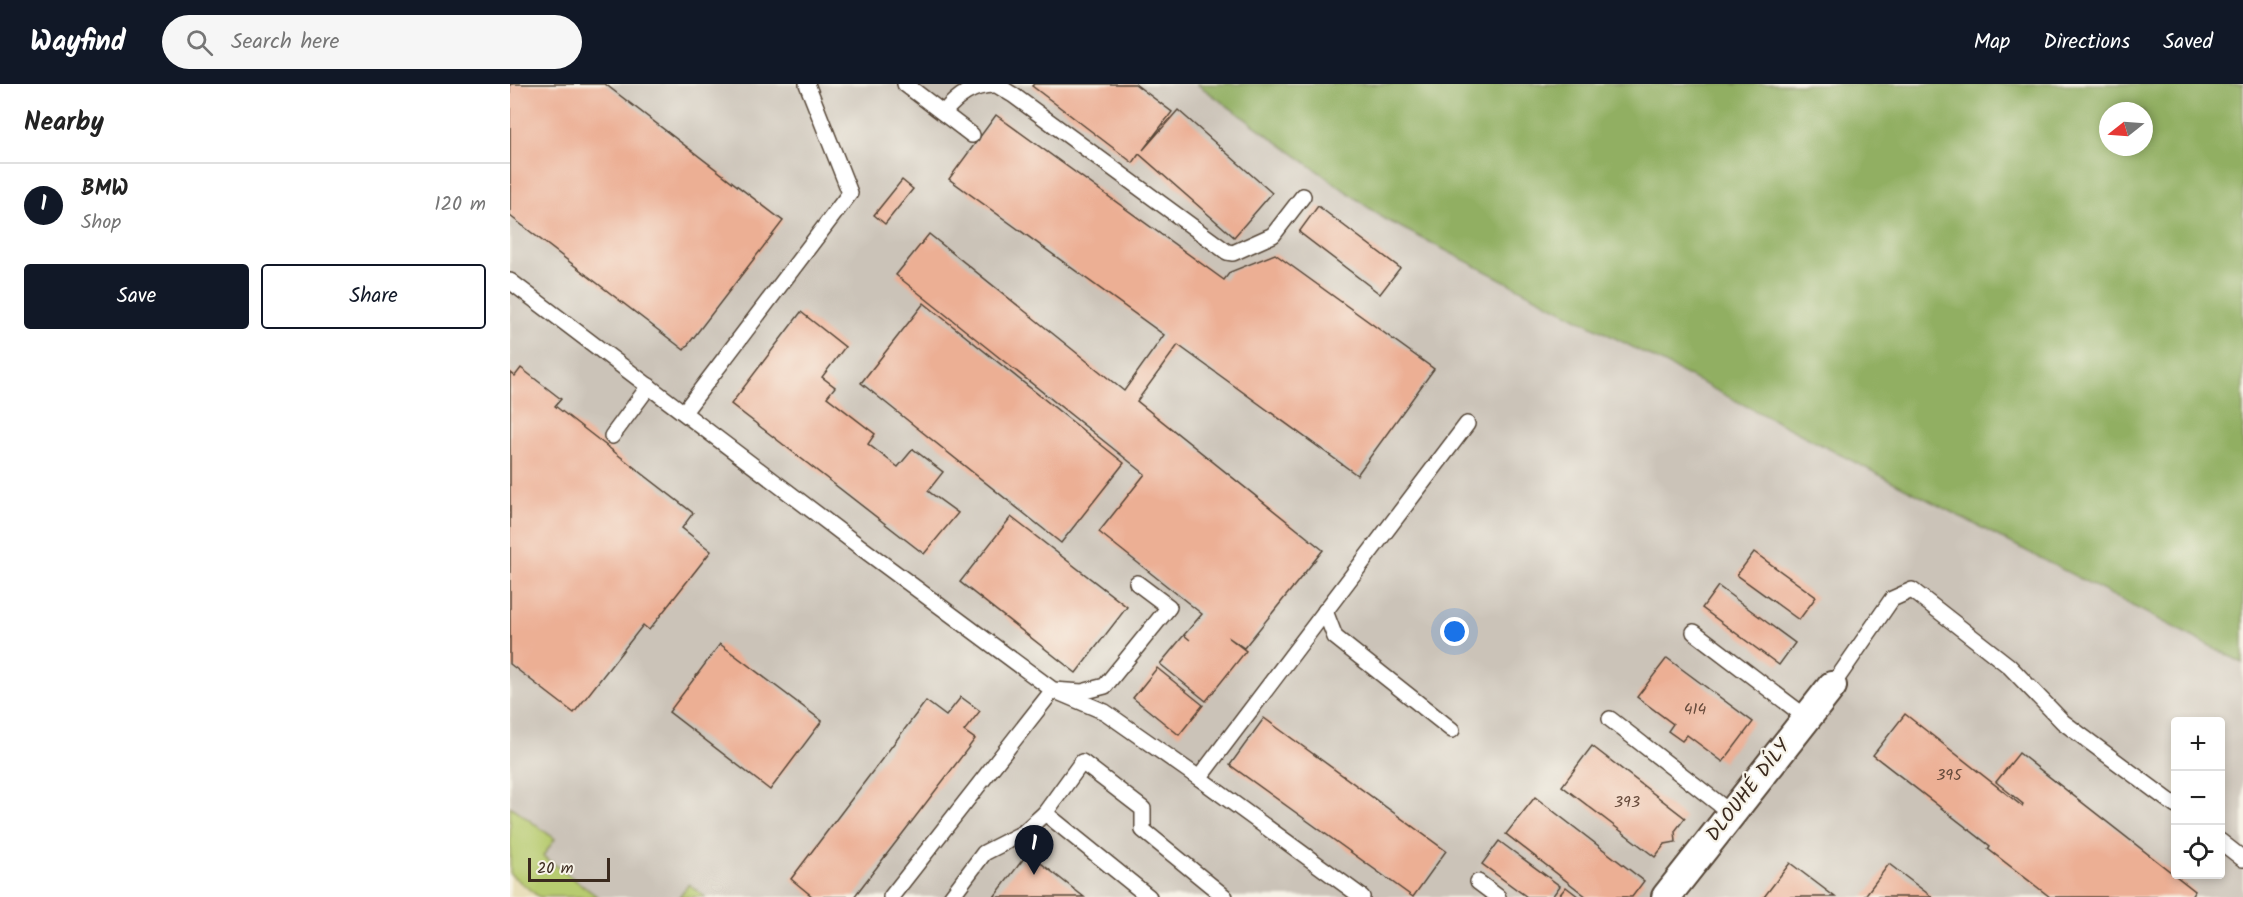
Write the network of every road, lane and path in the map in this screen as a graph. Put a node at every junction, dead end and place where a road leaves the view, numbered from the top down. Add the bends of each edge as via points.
1 (807, 84) edge
2 (904, 84) edge
3 (944, 112) junction
4 (972, 135) dead end
5 (1303, 196) dead end
6 (510, 282) edge
7 (649, 386) junction
8 (684, 412) junction
9 (1467, 424) dead end
10 (612, 436) dead end
11 (1137, 583) dead end
12 (1326, 611) junction
13 (1694, 632) dead end
14 (1832, 686) joint
15 (1053, 690) junction
16 (1807, 718) junction
17 (1610, 719) dead end
18 (1452, 730) dead end
19 (1199, 778) junction
20 (2171, 803) edge
21 (1045, 813) junction
22 (1732, 814) junction
23 (2225, 845) edge
24 (2243, 859) edge
25 (1478, 882) dead end
26 (891, 897) edge
27 (951, 897) edge
28 (1149, 897) edge
29 (1225, 897) edge
30 (1362, 897) edge
31 (1498, 897) edge
32 (1666, 897) edge

1 - 8 lane via 850,193
2 - 3 lane
3 - 4 lane
3 - 5 lane via 961,92 995,85 1227,252 1233,253 1273,235
6 - 7 lane
7 - 8 lane
7 - 10 lane
8 - 15 lane
9 - 12 lane
11 - 15 lane via 1169,607 1105,686 1082,692
12 - 18 lane via 1335,638
12 - 19 lane
13 - 16 lane
14 - 16 street, DLOUHÉ DÍLY
14 - 20 lane via 1892,598 1912,590 2008,666 2063,722
15 - 19 lane via 1105,712
15 - 26 lane
16 - 22 street, DLOUHÉ DÍLY
17 - 22 lane
19 - 30 lane
21 - 27 lane via 1023,833 984,854
21 - 28 lane
21 - 29 lane via 1082,762 1143,809 1143,830
22 - 32 street, DLOUHÉ DÍLY
23 - 24 lane
25 - 31 lane

